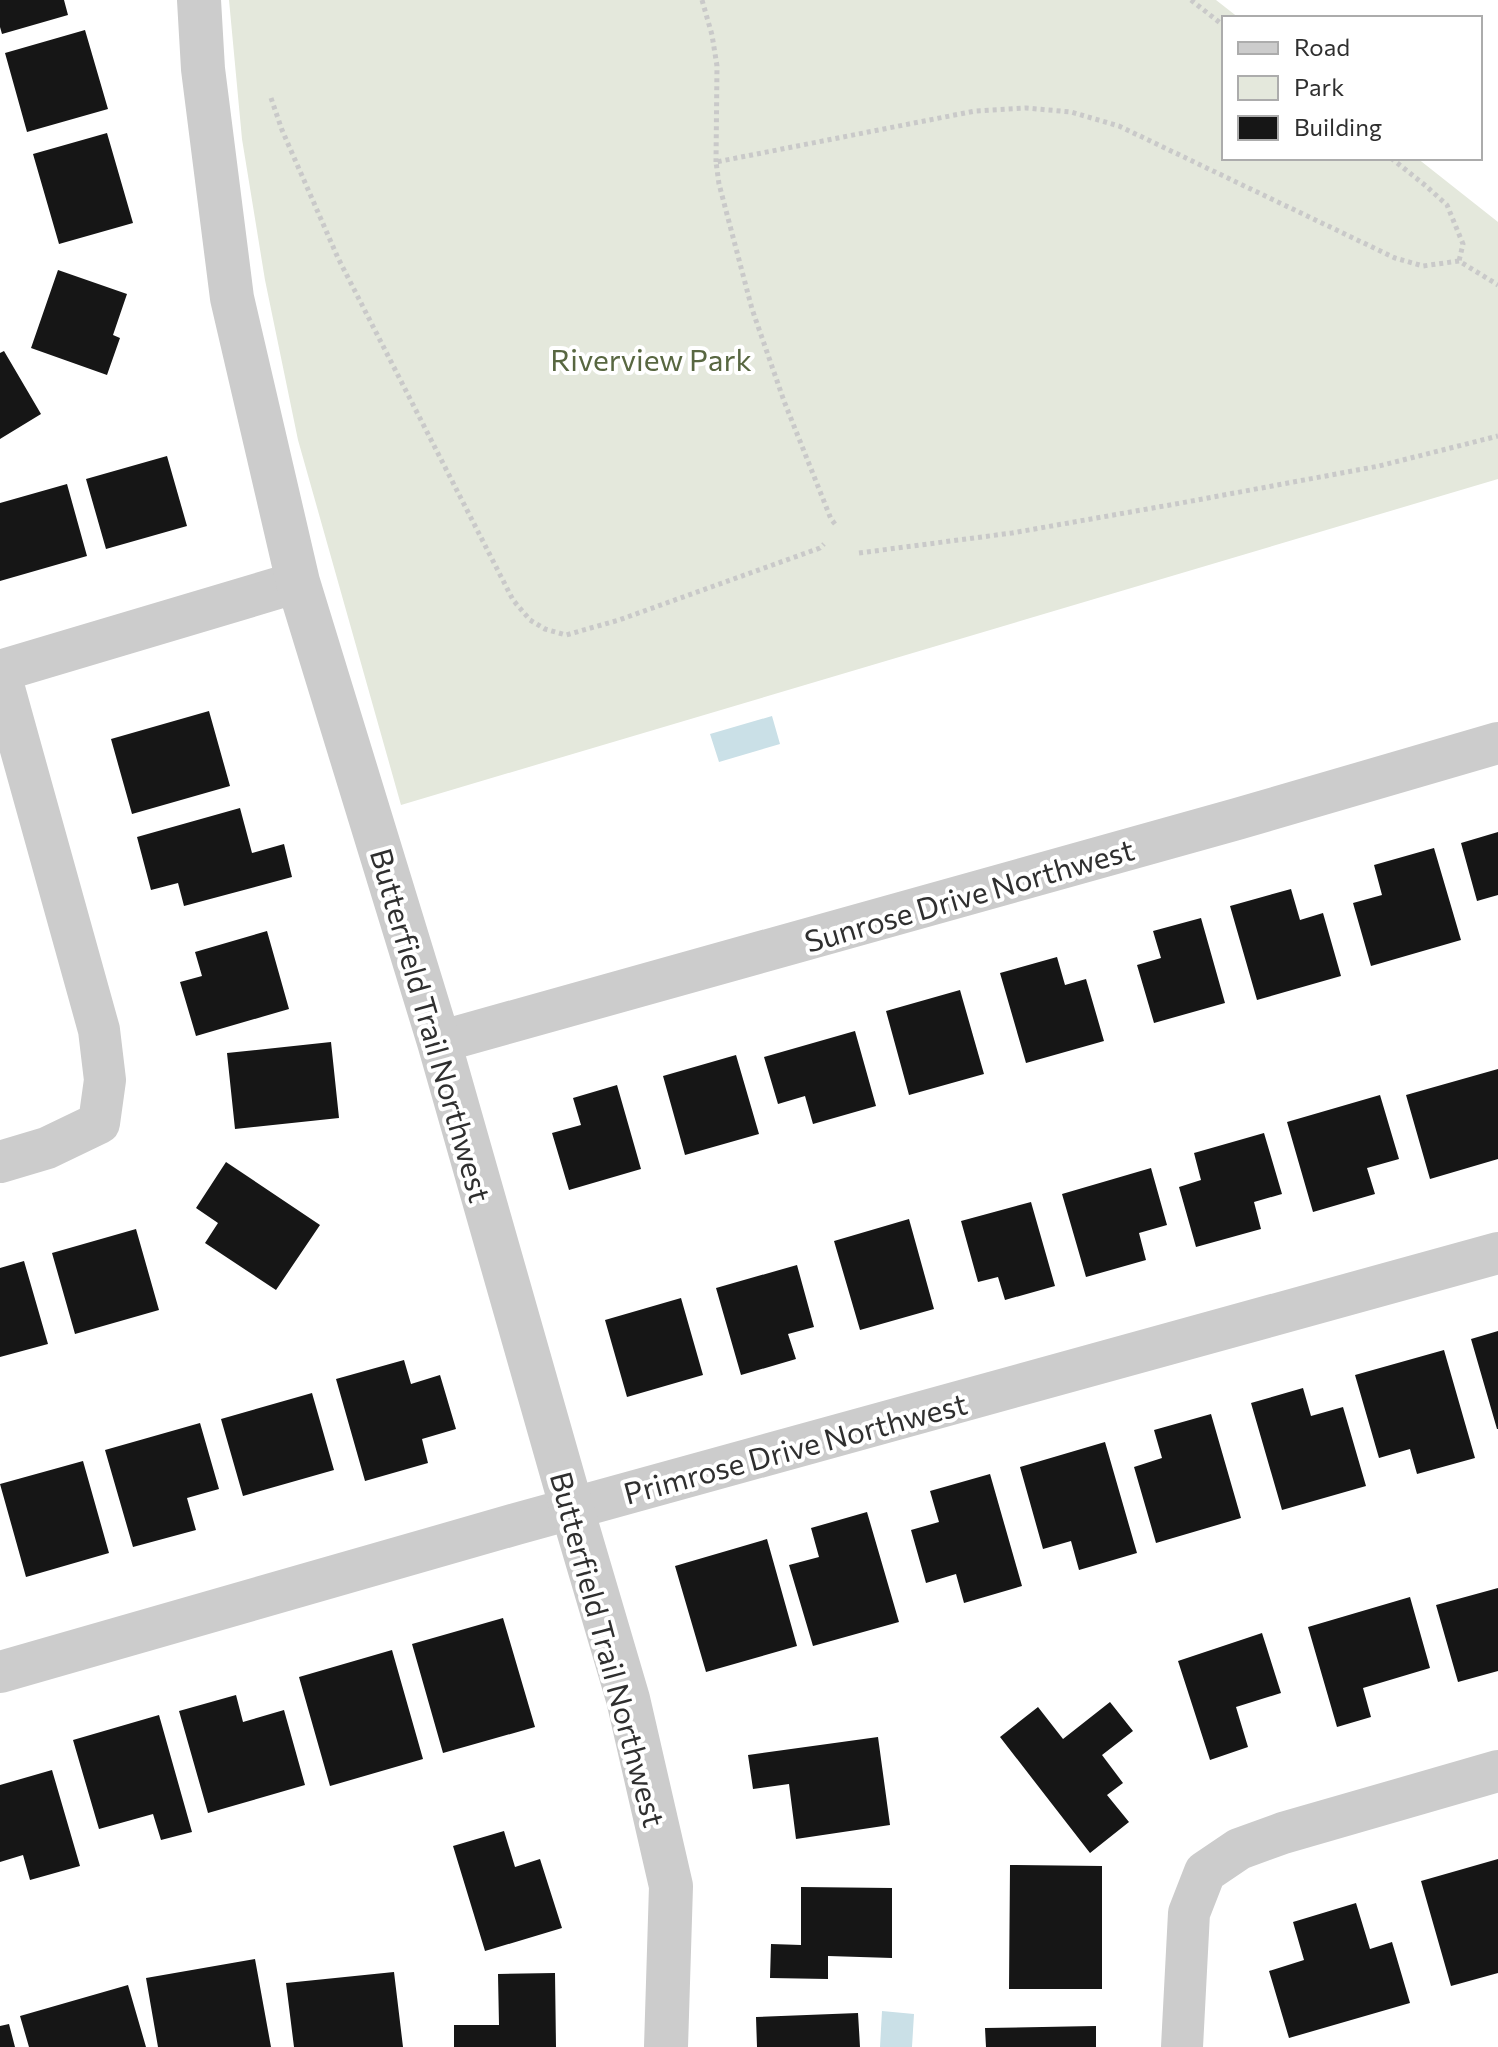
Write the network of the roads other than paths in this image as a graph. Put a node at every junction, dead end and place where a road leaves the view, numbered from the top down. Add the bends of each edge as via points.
1 (199, 0) edge
2 (298, 582) junction
3 (0, 672) edge
4 (1498, 743) edge
5 (439, 1042) junction
6 (0, 1162) edge
7 (1498, 1253) edge
8 (572, 1509) junction
9 (0, 1672) edge
10 (1498, 1771) edge
11 (666, 2047) edge
12 (1182, 2047) edge

1 - 2 street, Butterfield Trail Northwest via 232,298
2 - 3 street
2 - 5 street, Butterfield Trail Northwest
3 - 6 street via 99,1030 105,1080 99,1123 47,1148
4 - 5 street, Sunrose Drive Northwest
5 - 8 street, Butterfield Trail Northwest
7 - 8 street, Primrose Drive Northwest
8 - 9 street, Primrose Drive Northwest
8 - 11 street, Butterfield Trail Northwest via 628,1699 671,1886
10 - 12 street via 1283,1833 1239,1849 1205,1872 1189,1913

